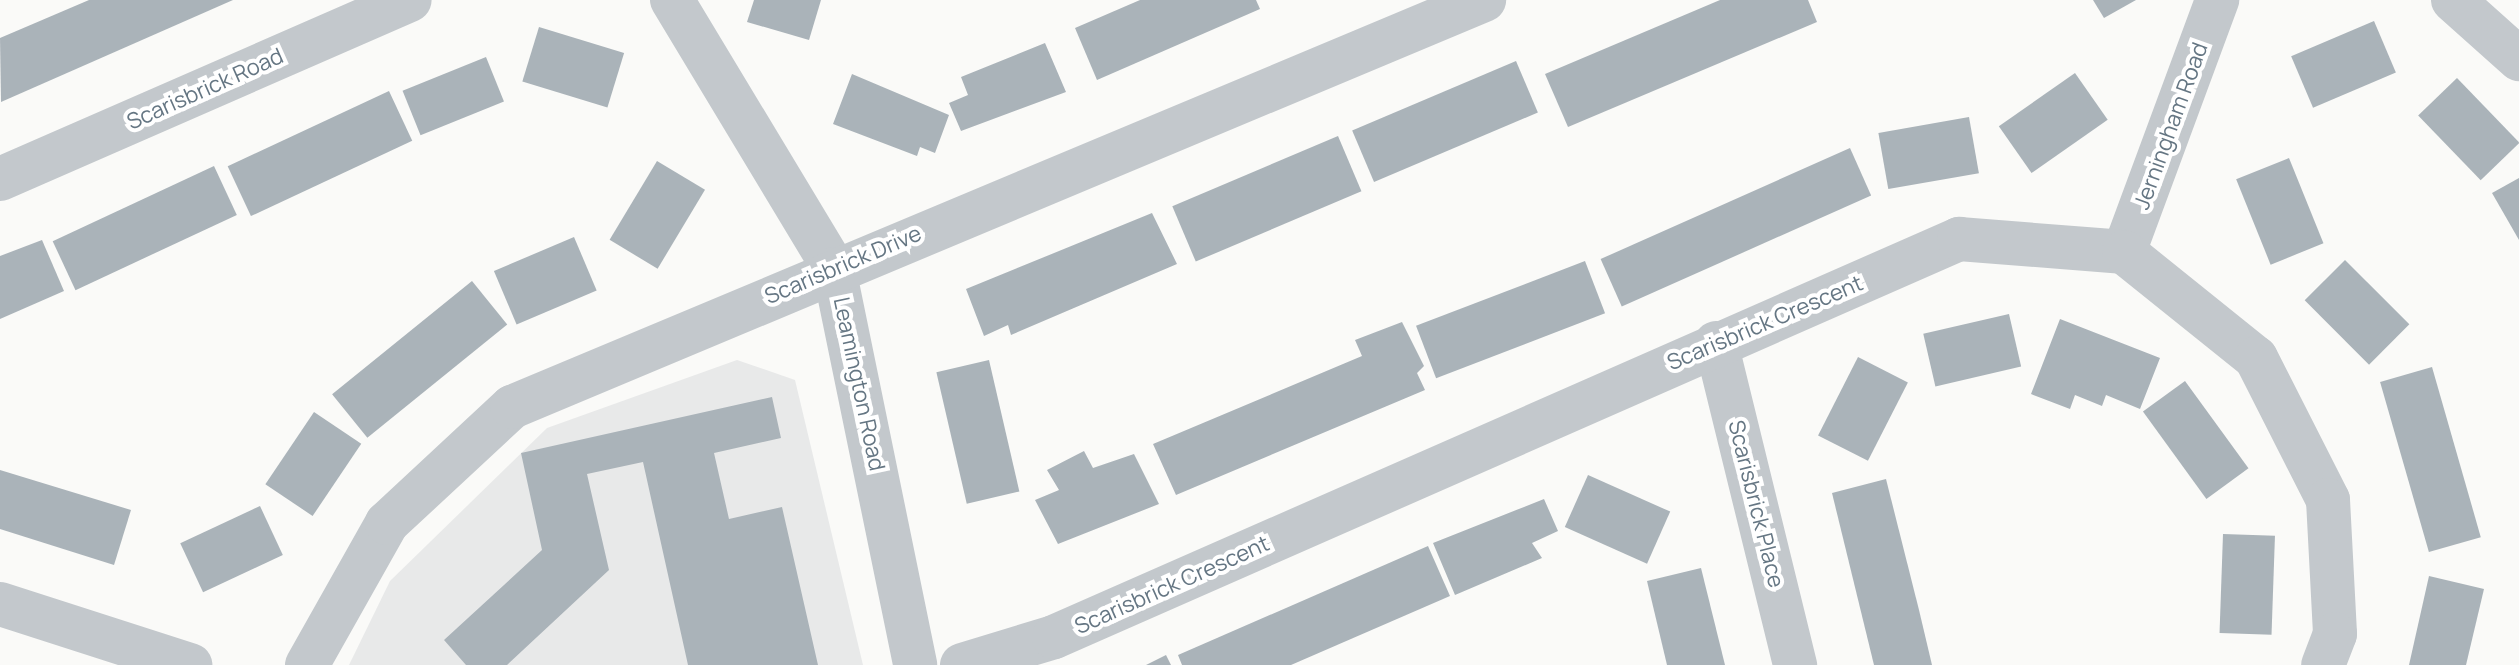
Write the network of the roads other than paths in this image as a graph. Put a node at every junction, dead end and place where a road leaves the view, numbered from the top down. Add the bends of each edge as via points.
1 (410, 0) edge
2 (672, 0) edge
3 (1484, 0) edge
4 (2217, 0) edge
5 (2453, 0) edge
6 (2519, 59) edge
7 (0, 179) edge
8 (2124, 252) junction
9 (834, 269) junction
10 (1716, 343) junction
11 (0, 604) edge
12 (190, 665) edge
13 (307, 665) edge
14 (915, 665) edge
15 (962, 665) edge
16 (1795, 665) edge
17 (2323, 665) edge

1 - 7 street, Scarisbrick Road
2 - 9 street, Leamington Road
3 - 9 street, Scarisbrick Drive
4 - 8 street, Jerningham Road
5 - 6 street
8 - 10 street, Scarisbrick Crescent via 1959,239
8 - 17 street via 2256,358 2328,500 2335,634
9 - 13 street, Scarisbrick Drive via 512,407 387,523
9 - 14 street, Leamington Road
10 - 15 street, Scarisbrick Crescent via 1054,637
10 - 16 street, Scarisbrick Place
11 - 12 street

